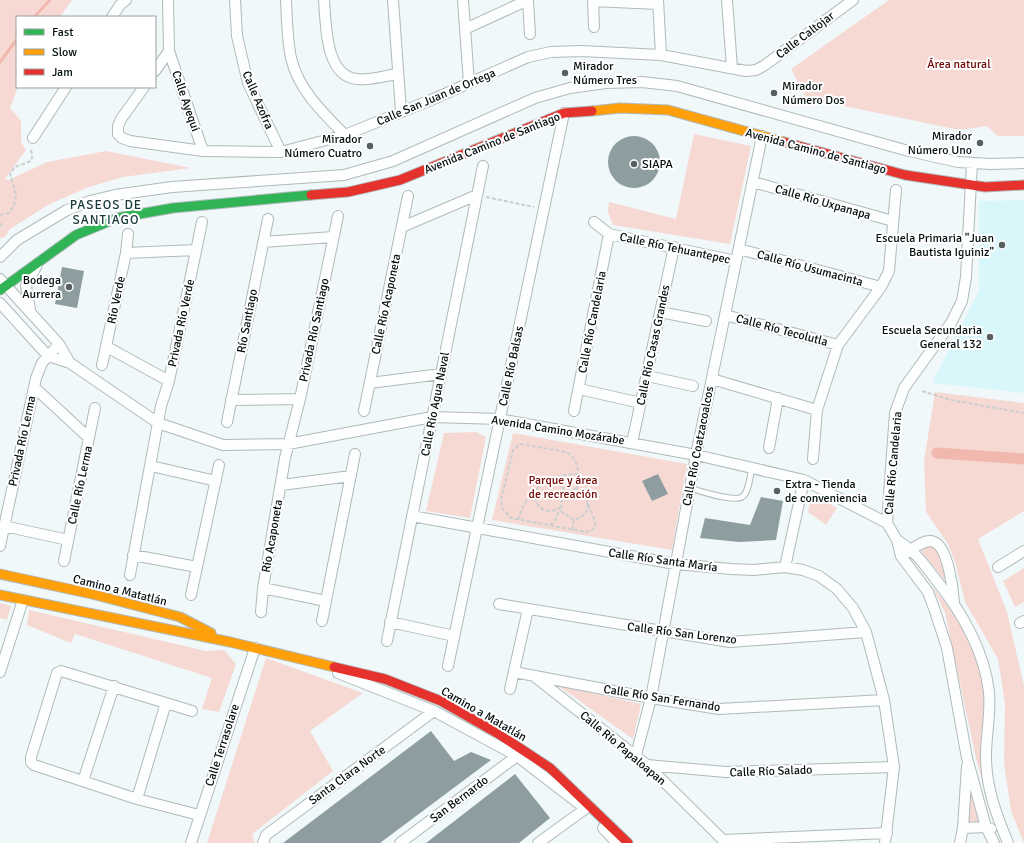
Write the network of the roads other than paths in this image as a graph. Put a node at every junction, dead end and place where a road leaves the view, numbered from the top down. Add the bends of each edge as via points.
1 (126, 0) edge
2 (168, 0) edge
3 (235, 0) edge
4 (286, 0) edge
5 (324, 0) edge
6 (393, 0) edge
7 (463, 0) edge
8 (528, 0) edge
9 (853, 0) edge
10 (593, 1) edge
11 (729, 1) edge
12 (658, 2) edge
13 (113, 16) edge
14 (594, 27) dead end
15 (465, 29) junction
16 (530, 34) dead end
17 (169, 51) junction
18 (661, 55) junction
19 (732, 68) junction
20 (156, 70) edge
21 (756, 70) joint
22 (397, 74) junction
23 (469, 83) junction
24 (65, 88) edge
25 (143, 88) edge
26 (401, 111) junction
27 (564, 113) junction
28 (345, 135) junction
29 (762, 136) junction
30 (33, 138) road end
31 (203, 151) junction
32 (281, 152) junction
33 (1024, 162) edge
34 (972, 163) junction
35 (483, 166) dead end
36 (753, 182) junction
37 (971, 185) junction
38 (1024, 185) edge
39 (896, 190) dead end
40 (477, 195) junction
41 (408, 196) dead end
42 (338, 216) dead end
43 (268, 219) dead end
44 (893, 221) junction
45 (202, 222) dead end
46 (594, 222) dead end
47 (402, 227) junction
48 (128, 234) dead end
49 (609, 234) junction
50 (333, 237) junction
51 (17, 240) junction
52 (263, 242) junction
53 (0, 245) edge
54 (674, 247) junction
55 (739, 249) junction
56 (196, 250) junction
57 (126, 253) junction
58 (0, 257) edge
59 (736, 261) junction
60 (39, 262) junction
61 (2, 285) edge
62 (881, 287) junction
63 (0, 303) edge
64 (30, 312) junction
65 (660, 312) junction
66 (725, 315) junction
67 (706, 321) dead end
68 (59, 344) junction
69 (838, 345) junction
70 (107, 347) junction
71 (48, 356) junction
72 (70, 363) junction
73 (102, 365) dead end
74 (441, 374) junction
75 (647, 376) junction
76 (712, 379) junction
77 (169, 381) junction
78 (370, 383) junction
79 (693, 386) dead end
80 (34, 387) junction
81 (579, 389) junction
82 (778, 398) junction
83 (300, 399) junction
84 (231, 400) junction
85 (641, 403) junction
86 (95, 408) dead end
87 (817, 410) junction
88 (364, 411) dead end
89 (574, 411) dead end
90 (432, 417) junction
91 (499, 419) junction
92 (227, 422) dead end
93 (158, 423) junction
94 (89, 438) junction
95 (632, 443) junction
96 (288, 444) junction
97 (769, 448) dead end
98 (355, 454) dead end
99 (696, 455) junction
100 (813, 459) dead end
101 (219, 465) dead end
102 (151, 466) junction
103 (752, 468) junction
104 (351, 476) junction
105 (804, 480) junction
106 (216, 481) junction
107 (281, 485) junction
108 (690, 488) junction
109 (412, 516) junction
110 (887, 523) junction
111 (4, 526) junction
112 (477, 528) junction
113 (68, 540) junction
114 (897, 540) junction
115 (0, 546) edge
116 (912, 550) junction
117 (1024, 551) edge
118 (133, 555) junction
119 (901, 556) junction
120 (64, 561) dead end
121 (676, 564) junction
122 (197, 567) junction
123 (785, 567) junction
124 (998, 567) dead end
125 (0, 574) edge
126 (130, 575) dead end
127 (263, 588) junction
128 (92, 594) junction
129 (191, 594) dead end
130 (0, 596) edge
131 (23, 600) junction
132 (326, 601) junction
133 (954, 602) junction
134 (41, 604) junction
135 (499, 604) dead end
136 (528, 609) junction
137 (261, 612) dead end
138 (322, 621) dead end
139 (390, 622) junction
140 (663, 632) junction
141 (866, 632) junction
142 (454, 636) junction
143 (387, 641) dead end
144 (230, 642) junction
145 (255, 648) junction
146 (305, 659) junction
147 (448, 666) dead end
148 (0, 672) edge
149 (514, 672) junction
150 (532, 675) junction
151 (114, 686) junction
152 (510, 689) dead end
153 (651, 698) junction
154 (884, 700) junction
155 (166, 703) junction
156 (192, 711) dead end
157 (434, 711) junction
158 (517, 756) junction
159 (636, 756) junction
160 (968, 758) junction
161 (647, 765) junction
162 (894, 767) junction
163 (83, 781) junction
164 (137, 799) junction
165 (585, 809) junction
166 (199, 815) junction
167 (1000, 823) junction
168 (986, 827) junction
169 (963, 828) junction
170 (886, 838) edge
171 (725, 841) edge
172 (262, 842) edge
173 (191, 843) edge
174 (400, 843) edge
175 (538, 843) edge
176 (617, 843) edge
177 (628, 843) edge
178 (960, 843) edge
179 (994, 843) edge
180 (1008, 843) edge

1 - 13 street
2 - 17 street, Calle Ayequi
3 - 32 street, Calle Azofra via 237,36 248,83
4 - 28 street via 288,41 300,79 321,111
5 - 22 street via 328,47 332,57 347,76 358,80
6 - 22 street
7 - 15 street
8 - 15 street
8 - 16 street
9 - 21 street, Calle Caltojar
10 - 12 street
10 - 14 street
11 - 19 street
12 - 18 street
15 - 23 street
17 - 20 street
17 - 31 street, Calle Ayequi
18 - 19 street, Calle San Juan de Ortega
18 - 23 street, Calle San Juan de Ortega via 551,52 528,57
19 - 21 street, Calle San Juan de Ortega
22 - 26 street
23 - 26 street, Calle San Juan de Ortega
24 - 30 street
25 - 31 street, Calle San Juan de Ortega via 121,119 118,134 130,141
26 - 28 street, Calle San Juan de Ortega
27 - 29 street, Avenida Camino de Santiago via 620,108 668,110
27 - 60 street, Avenida Camino de Santiago via 400,180 376,187 348,192 173,208 117,218 76,235
27 - 91 street, Calle Río Balsas
28 - 32 street, Calle San Juan de Ortega
29 - 36 street, Calle Río Coatzacoalcos
29 - 37 street, Avenida Camino de Santiago via 905,174
31 - 32 street, Calle San Juan de Ortega
33 - 34 street, Avenida Camino de Santiago
34 - 37 street, Calle Río Candelaria
34 - 51 street, Avenida Camino de Santiago via 905,150 677,86 642,82 606,83 570,88 535,98 370,169 344,175 172,187 115,195 67,210
35 - 40 street, Calle Río Agua Naval
36 - 44 street, Calle Río Uxpanapa
36 - 55 street, Calle Río Coatzacoalcos
37 - 38 street, Avenida Camino de Santiago
37 - 110 street, Calle Río Candelaria via 966,277 962,301 951,323 904,388 895,413
39 - 44 street
40 - 47 street
40 - 74 street, Calle Río Agua Naval
41 - 47 street, Calle Río Acaponeta
42 - 50 street, Privada Río Santiago
43 - 52 street, Río Santiago
44 - 62 street via 889,271
45 - 56 street, Privada Río Verde
46 - 49 street, Calle Río Tehuantepec
47 - 78 street, Calle Río Acaponeta
48 - 57 street, Río Verde
49 - 54 street, Calle Río Tehuantepec
49 - 81 street, Calle Río Candelaria
50 - 52 street
50 - 83 street, Privada Río Santiago
51 - 53 street
51 - 58 street, Avenida Camino de Santiago
52 - 84 street, Río Santiago
54 - 59 street, Calle Río Tehuantepec
54 - 65 street, Calle Río Casas Grandes
55 - 59 street, Calle Río Coatzacoalcos
55 - 62 street, Calle Río Usumacinta
56 - 57 street
56 - 77 street, Privada Río Verde
57 - 70 street, Río Verde
59 - 66 street, Calle Río Coatzacoalcos
60 - 61 street, Avenida Camino de Santiago
60 - 64 street via 26,286
61 - 64 street, Avenida Camino Mozárabe
62 - 69 street
63 - 71 street
64 - 68 street, Avenida Camino Mozárabe
65 - 67 street
65 - 75 street, Calle Río Casas Grandes
66 - 69 street, Calle Río Tecolutla
66 - 76 street, Calle Río Coatzacoalcos
68 - 71 street, Privada Río Lerma
68 - 72 street, Avenida Camino Mozárabe
69 - 87 street
70 - 73 street, Río Verde
70 - 77 street
71 - 72 street, Avenida Camino Mozárabe
71 - 80 street, Privada Río Lerma via 42,363
72 - 93 street, Avenida Camino Mozárabe
74 - 78 street
74 - 90 street, Calle Río Agua Naval
75 - 79 street
75 - 85 street, Calle Río Casas Grandes
76 - 82 street
76 - 99 street, Calle Río Coatzacoalcos
77 - 93 street, Privada Río Verde
78 - 88 street, Calle Río Acaponeta
80 - 94 street
80 - 111 street, Privada Río Lerma
81 - 85 street
81 - 89 street, Calle Río Candelaria
82 - 87 street
82 - 97 street
83 - 84 street
83 - 96 street, Privada Río Santiago
84 - 92 street, Río Santiago
85 - 95 street, Calle Río Casas Grandes
86 - 94 street, Calle Río Lerma
87 - 100 street
90 - 91 street, Avenida Camino Mozárabe
90 - 96 street, Avenida Camino Mozárabe
90 - 109 street, Calle Río Agua Naval
91 - 95 street, Avenida Camino Mozárabe
91 - 112 street, Calle Río Balsas
93 - 96 street, Avenida Camino Mozárabe via 223,445
93 - 102 street, Privada Río Verde
94 - 113 street, Calle Río Lerma
95 - 99 street, Avenida Camino Mozárabe
96 - 107 street, Río Acaponeta
98 - 104 street
99 - 103 street, Avenida Camino Mozárabe
99 - 108 street, Calle Río Coatzacoalcos
101 - 106 street
102 - 106 street
102 - 118 street, Privada Río Verde
103 - 105 street, Avenida Camino Mozárabe
103 - 108 lane via 743,497
104 - 107 street, Río Acaponeta
104 - 132 street
105 - 110 street, Avenida Camino Mozárabe
105 - 123 street
106 - 122 street
107 - 127 street, Río Acaponeta
108 - 121 street, Calle Río Coatzacoalcos
109 - 112 street, Calle Río Santa María
109 - 139 street, Calle Río Agua Naval
110 - 114 street, Calle Río Candelaria
111 - 113 street
111 - 115 street, Privada Río Lerma
112 - 121 street, Calle Río Santa María
112 - 142 street, Calle Río Balsas
113 - 120 street, Calle Río Lerma
114 - 116 street, Calle Río Candelaria
114 - 119 street, Calle Río Candelaria
116 - 119 street
116 - 133 street
116 - 133 street via 927,541 940,545 949,569
117 - 124 street
118 - 122 street
118 - 126 street, Privada Río Verde
119 - 160 street, Calle Río Candelaria via 928,592 935,611 947,648
121 - 123 street, Calle Río Santa María via 754,570
121 - 140 street, Calle Río Coatzacoalcos
122 - 129 street
123 - 141 street, Calle Río Santa María via 819,576 837,589 853,608
125 - 128 street, Camino a Matatlán
127 - 132 street, Río Acaponeta
127 - 137 street, Río Acaponeta
128 - 134 street via 93,602 88,606
128 - 144 street, Camino a Matatlán via 180,617
130 - 131 street, Camino a Matatlán
131 - 134 street, Camino a Matatlán
131 - 148 street
132 - 138 street
133 - 167 street via 982,660 989,691 986,771 989,790
134 - 144 street, Camino a Matatlán
135 - 136 street, Calle Río San Lorenzo
136 - 140 street, Calle Río San Lorenzo
136 - 149 street
139 - 142 street
139 - 143 street, Calle Río Agua Naval
140 - 141 street, Calle Río San Lorenzo via 730,642
140 - 153 street, Calle Río Coatzacoalcos
141 - 154 street, Calle Río Santa María
142 - 147 street, Calle Río Balsas
144 - 145 street, Camino a Matatlán
145 - 146 street, Camino a Matatlán
145 - 166 street, Calle Terrasolare
146 - 157 street
146 - 177 street, Camino a Matatlán via 385,679 441,701 497,733 550,768
149 - 150 street, Calle Río San Fernando
149 - 152 street
150 - 153 street, Calle Río San Fernando
150 - 159 street, Calle Río Papaloapan
151 - 155 street
151 - 163 street
151 - 163 street via 66,671 61,670 57,674 31,762
153 - 154 street, Calle Río San Fernando via 719,709
153 - 159 street, Calle Río Coatzacoalcos
154 - 162 street, Calle Río Santa María
155 - 156 street
155 - 164 street
157 - 158 street
157 - 172 street, Santa Clara Norte via 266,835
158 - 165 street
158 - 174 street, San Bernardo
159 - 161 street, Calle Río Papaloapan
160 - 168 street
160 - 169 street
161 - 162 street, Calle Río Salado via 726,772
161 - 171 street, Calle Río Papaloapan
162 - 170 street, Calle Río Santa María
163 - 164 street
164 - 166 street
165 - 175 street
165 - 176 street
166 - 173 street, Calle Terrasolare
167 - 168 street via 998,828
167 - 180 street
168 - 169 street
168 - 179 street
169 - 178 street
170 - 171 street

